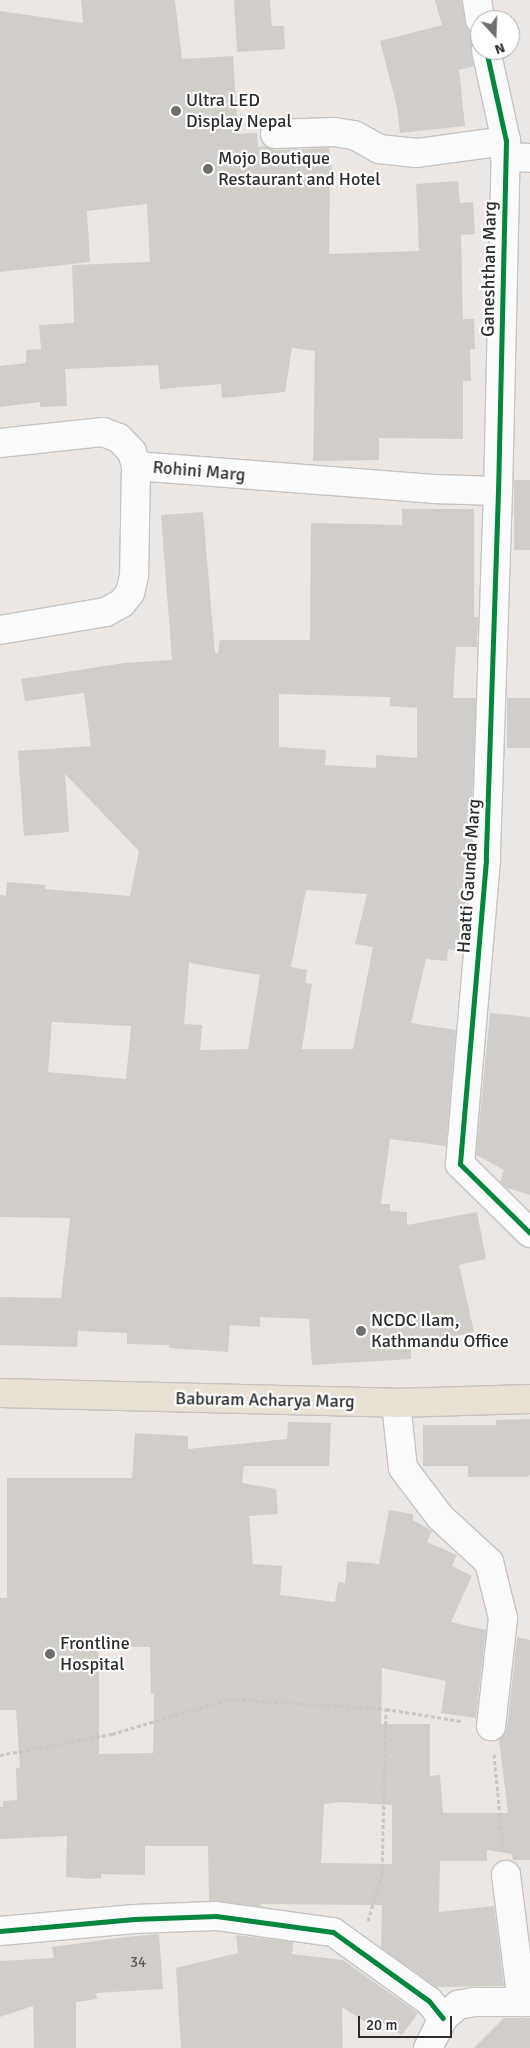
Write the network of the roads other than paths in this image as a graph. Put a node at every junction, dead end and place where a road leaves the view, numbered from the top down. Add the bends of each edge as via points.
1 (489, 60) edge
2 (275, 134) dead end
3 (514, 152) edge
4 (0, 443) edge
5 (136, 466) junction
6 (498, 491) junction
7 (0, 630) edge
8 (530, 1233) edge
9 (0, 1393) edge
10 (530, 1399) edge
11 (396, 1403) junction
12 (492, 1726) road end
13 (506, 1875) road end
14 (0, 1931) edge
15 (526, 2002) edge
16 (443, 2018) junction
17 (428, 2048) edge

1 - 3 street, Ganeshthan Marg
2 - 3 street via 334,132 354,135 380,149 417,154
3 - 6 street, Ganeshthan Marg
4 - 5 street via 103,432 119,438 132,452
5 - 6 street, Rohini Marg
5 - 7 street, Rohini Marg via 134,576 130,593 122,603 106,612
6 - 8 street, Haatti Gaunda Marg via 486,860 460,1164
9 - 11 main road, Baburam Acharya Marg
10 - 11 main road, Baburam Acharya Marg
11 - 12 street via 403,1468 440,1517 489,1562 503,1618
13 - 15 street
14 - 16 street via 134,1919 216,1916 333,1932 429,2001
15 - 16 street via 473,2002 458,2005
16 - 17 street

